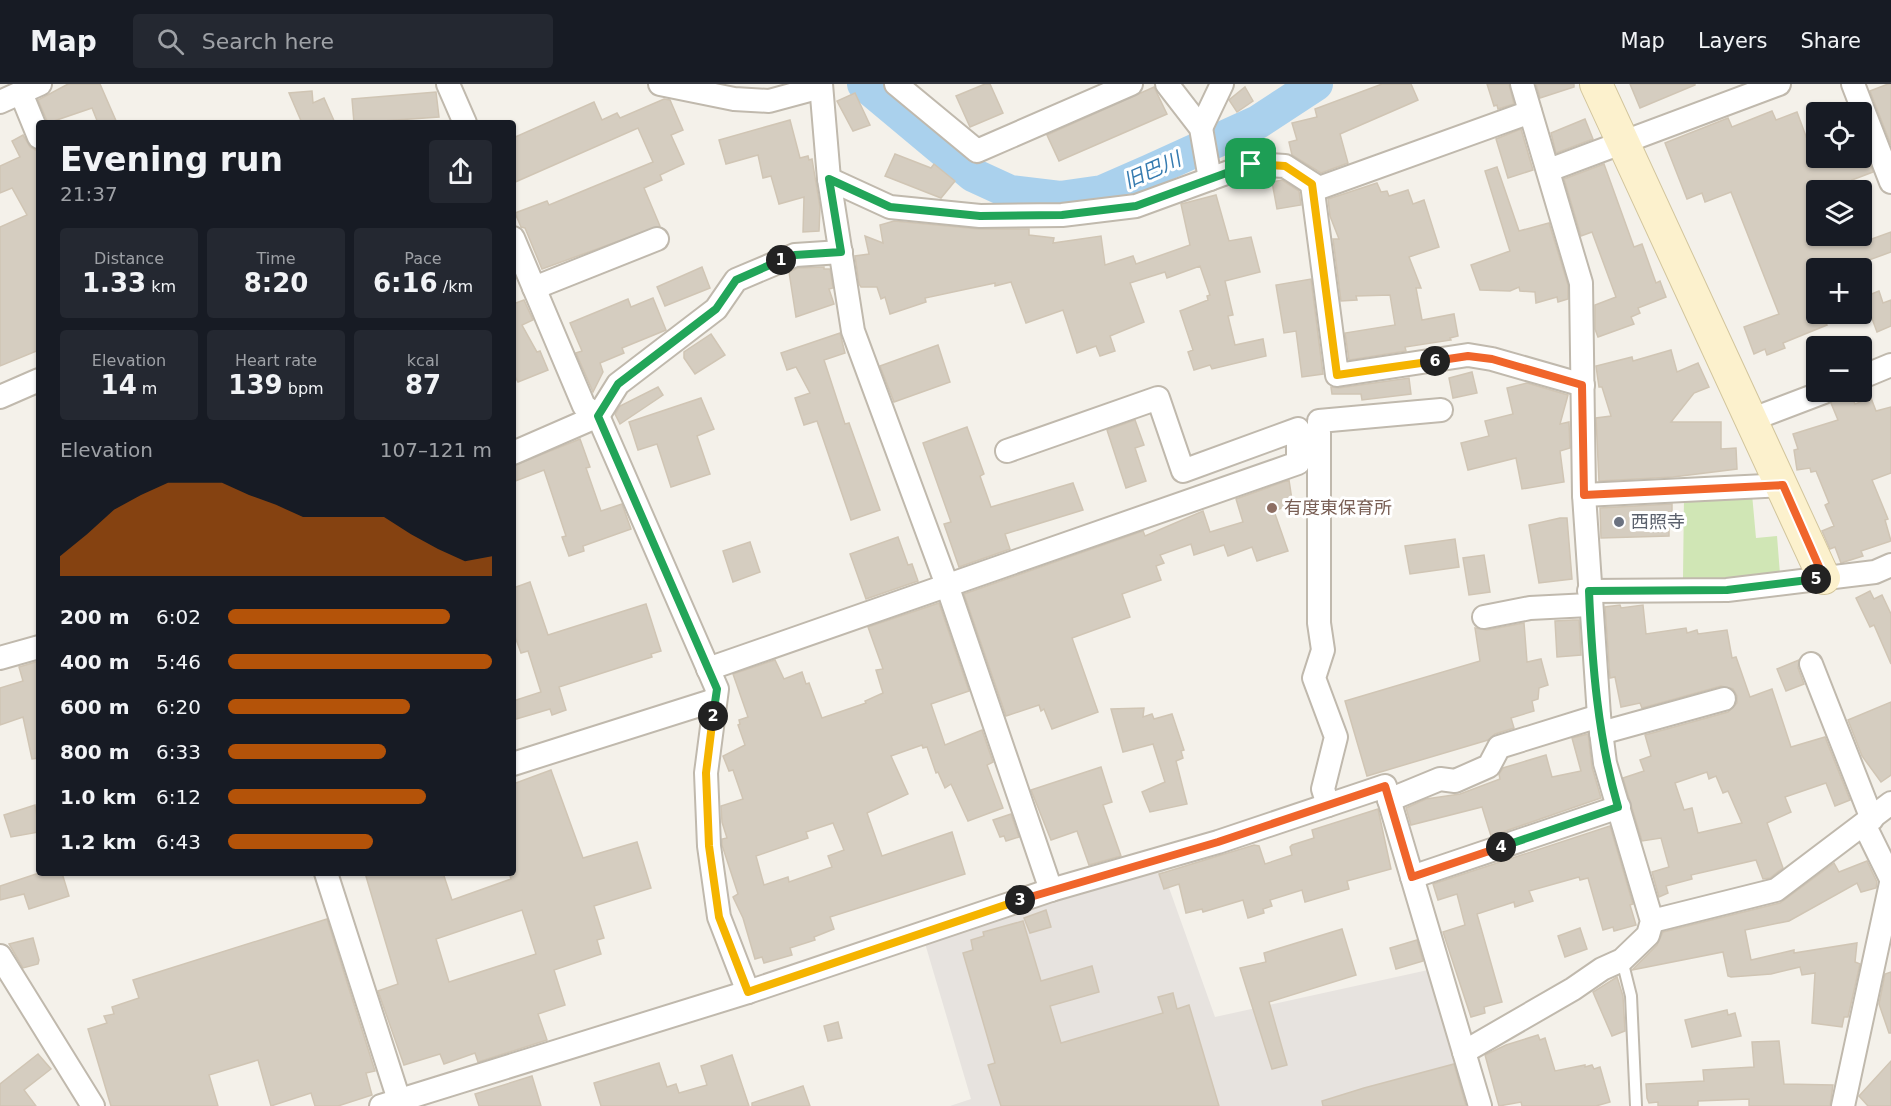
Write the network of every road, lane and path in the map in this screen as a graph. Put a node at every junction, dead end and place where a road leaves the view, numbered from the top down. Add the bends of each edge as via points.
1 (448, 84) edge
2 (660, 84) edge
3 (896, 84) edge
4 (1131, 84) edge
5 (1167, 84) edge
6 (1222, 84) edge
7 (1522, 84) edge
8 (1596, 84) edge
9 (1779, 84) edge
10 (1852, 84) edge
11 (821, 86) edge
12 (17, 92) edge
13 (1530, 112) junction
14 (464, 120) edge
15 (1201, 128) junction
16 (36, 131) edge
17 (1624, 143) junction
18 (1549, 170) junction
19 (1210, 178) junction
20 (829, 179) junction
21 (1891, 182) edge
22 (1312, 184) junction
23 (657, 239) dead end
24 (516, 250) edge
25 (841, 252) junction
26 (534, 288) junction
27 (1891, 365) edge
28 (1872, 373) edge
29 (36, 381) edge
30 (1582, 385) junction
31 (0, 397) edge
32 (1806, 399) edge
33 (1441, 410) dead end
34 (598, 416) junction
35 (1753, 419) junction
36 (1007, 451) dead end
37 (516, 452) edge
38 (1783, 485) junction
39 (1584, 495) junction
40 (1891, 566) edge
41 (1824, 578) junction
42 (947, 585) junction
43 (1589, 598) junction
44 (1484, 617) dead end
45 (36, 648) edge
46 (0, 658) edge
47 (1811, 664) dead end
48 (708, 669) junction
49 (1724, 699) dead end
50 (715, 700) junction
51 (1600, 724) junction
52 (516, 763) edge
53 (1389, 800) junction
54 (1891, 803) edge
55 (1328, 805) junction
56 (1618, 807) junction
57 (1868, 821) junction
58 (327, 876) edge
59 (1412, 877) junction
60 (1891, 881) edge
61 (1051, 890) junction
62 (1652, 921) junction
63 (0, 956) edge
64 (1622, 960) junction
65 (748, 992) junction
66 (1464, 1052) junction
67 (390, 1103) edge
68 (93, 1106) edge
69 (1480, 1106) edge
70 (1636, 1106) edge
71 (1843, 1106) edge

1 - 14 street
2 - 11 street via 734,99 769,101
3 - 4 street via 977,151
5 - 15 street
6 - 15 street
7 - 13 street
8 - 17 street
9 - 17 street
10 - 21 street
11 - 20 street
12 - 16 street
13 - 18 street
13 - 22 street via 1319,188
15 - 19 street
17 - 18 street
17 - 35 street
18 - 30 street via 1581,283
19 - 20 street via 1136,206 1062,215 980,216 890,207
19 - 22 street via 1251,164 1285,166
20 - 25 street
22 - 30 street via 1337,375 1468,356 1492,359
23 - 26 street
24 - 26 street
25 - 34 street via 795,255 736,280 716,309 618,384
25 - 42 street via 853,331
26 - 34 street via 584,406
27 - 28 street
29 - 31 street
30 - 39 street
32 - 35 street
33 - 55 street via 1319,421 1319,623 1323,650 1314,678 1336,737 1323,789
34 - 37 street
34 - 48 street
35 - 38 street
36 - 42 street via 1158,398 1183,471 1298,429 1298,463
38 - 39 street
38 - 41 street
39 - 43 street
40 - 41 street via 1875,572
41 - 43 street via 1727,590
42 - 48 street
42 - 61 street
43 - 44 street
43 - 51 street
45 - 46 street
47 - 57 street
48 - 50 street via 717,689
49 - 51 street
50 - 52 street
50 - 65 street via 706,773 709,846 719,917
51 - 53 street via 1499,747 1489,766 1455,781 1440,779
51 - 56 street via 1605,763
53 - 55 street via 1385,786
53 - 59 street
54 - 57 street
55 - 61 street via 1218,842
56 - 59 street
56 - 62 street
57 - 60 street
57 - 62 street via 1776,890
58 - 67 street
59 - 66 street
60 - 71 street
61 - 65 street
62 - 64 street via 1648,935
63 - 68 street
64 - 66 street
64 - 70 lane via 1631,996
65 - 67 street
66 - 69 street

